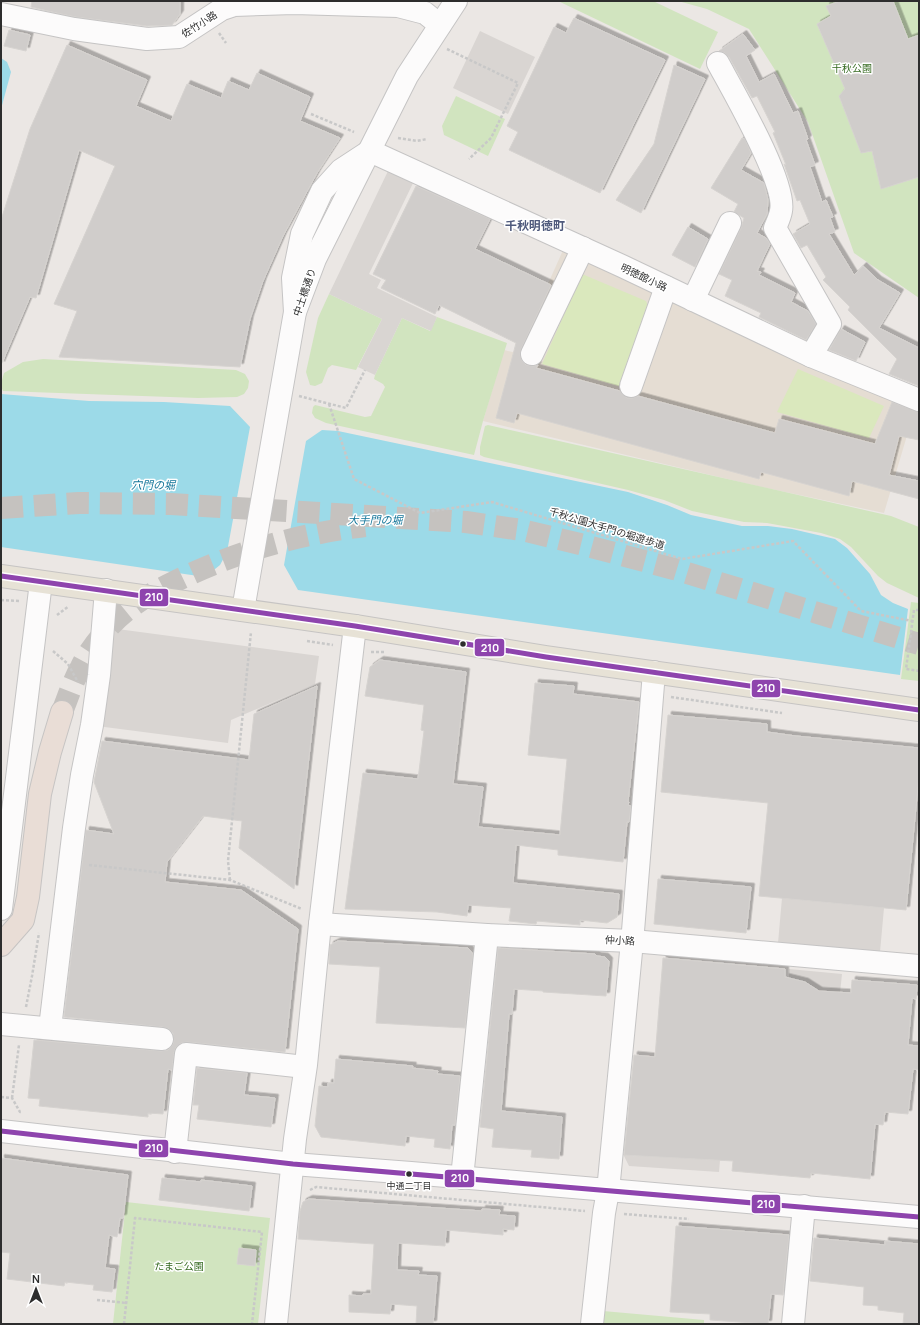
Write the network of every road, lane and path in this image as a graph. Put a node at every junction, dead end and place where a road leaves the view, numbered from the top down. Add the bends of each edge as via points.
1 (456, 1) edge
2 (234, 3) edge
3 (1, 14) edge
4 (435, 33) junction
5 (718, 63) dead end
6 (311, 114) dead end
7 (354, 132) dead end
8 (393, 137) dead end
9 (427, 139) dead end
10 (370, 151) junction
11 (469, 158) dead end
12 (730, 223) dead end
13 (583, 248) junction
14 (666, 287) junction
15 (692, 300) junction
16 (532, 354) dead end
17 (811, 356) junction
18 (365, 370) dead end
19 (631, 386) dead end
20 (281, 392) junction
21 (919, 400) edge
22 (329, 404) junction
23 (1, 576) edge
24 (41, 582) junction
25 (106, 590) junction
26 (1, 600) edge
27 (14, 600) dead end
28 (243, 610) junction
29 (919, 610) edge
30 (912, 621) junction
31 (355, 626) junction
32 (251, 632) dead end
33 (387, 653) dead end
34 (368, 654) dead end
35 (919, 671) edge
36 (654, 672) junction
37 (652, 694) junction
38 (919, 710) edge
39 (62, 712) tunnel mouth
40 (782, 713) dead end
41 (70, 863) junction
42 (230, 880) junction
43 (1, 910) edge
44 (25, 911) junction
45 (313, 917) junction
46 (487, 935) junction
47 (632, 941) junction
48 (1, 945) edge
49 (919, 966) edge
50 (1, 1024) edge
51 (50, 1028) junction
52 (162, 1039) dead end
53 (305, 1067) junction
54 (1, 1097) edge
55 (28, 1113) dead end
56 (1, 1131) edge
57 (175, 1152) junction
58 (293, 1164) junction
59 (462, 1178) junction
60 (608, 1191) junction
61 (305, 1193) dead end
62 (804, 1206) junction
63 (588, 1212) dead end
64 (919, 1217) edge
65 (97, 1300) dead end
66 (126, 1303) junction
67 (124, 1324) edge
68 (252, 1324) edge
69 (276, 1324) edge
70 (592, 1324) edge
71 (793, 1324) edge

1 - 4 street, 中土橋通り
2 - 3 street, 佐竹小路 via 179,37 147,39 74,29
2 - 4 street, 佐竹小路 via 398,6 425,13
4 - 10 street, 中土橋通り via 407,76
4 - 11 path via 518,84 491,138
5 - 17 street via 756,134 776,181 782,210 775,228 830,324
6 - 7 path
8 - 9 path via 417,141
10 - 13 street, 明徳館小路
10 - 20 street, 中土橋通り via 315,259 295,312
12 - 15 street
13 - 14 street, 明徳館小路
13 - 16 street
14 - 15 street, 明徳館小路
14 - 19 street
15 - 17 street, 明徳館小路
17 - 21 street, 明徳館小路
18 - 22 path via 346,408
20 - 22 path
20 - 28 street, 中土橋通り
22 - 30 path, 千秋公園大手門の堀遊歩道 via 354,479 420,513 492,502 682,559 793,541 861,611
23 - 24 main road
24 - 25 main road
24 - 43 street
25 - 28 main road
25 - 41 street via 99,675
26 - 27 path
28 - 31 main road
29 - 30 path via 914,610
30 - 35 path via 906,669
31 - 36 main road
31 - 45 street
32 - 42 path via 228,861
33 - 34 path via 372,651
36 - 37 street
36 - 38 main road
37 - 40 path
37 - 47 street
39 - 44 highway via 40,794
41 - 42 path
41 - 51 street
42 - 45 path
43 - 44 street
44 - 48 highway via 23,920
45 - 46 street, 仲小路
45 - 53 street
46 - 47 street, 仲小路
46 - 59 street
47 - 49 street, 仲小路
47 - 60 street
50 - 51 street
51 - 52 street
53 - 57 street via 186,1054
53 - 58 street
54 - 55 path via 12,1098 20,1112
56 - 57 street
57 - 58 street
58 - 59 street
58 - 69 street
59 - 60 street
60 - 62 street
60 - 70 street
61 - 63 path via 316,1188
62 - 64 street
62 - 71 street
65 - 66 path
66 - 67 path
66 - 68 path via 135,1218 262,1232

